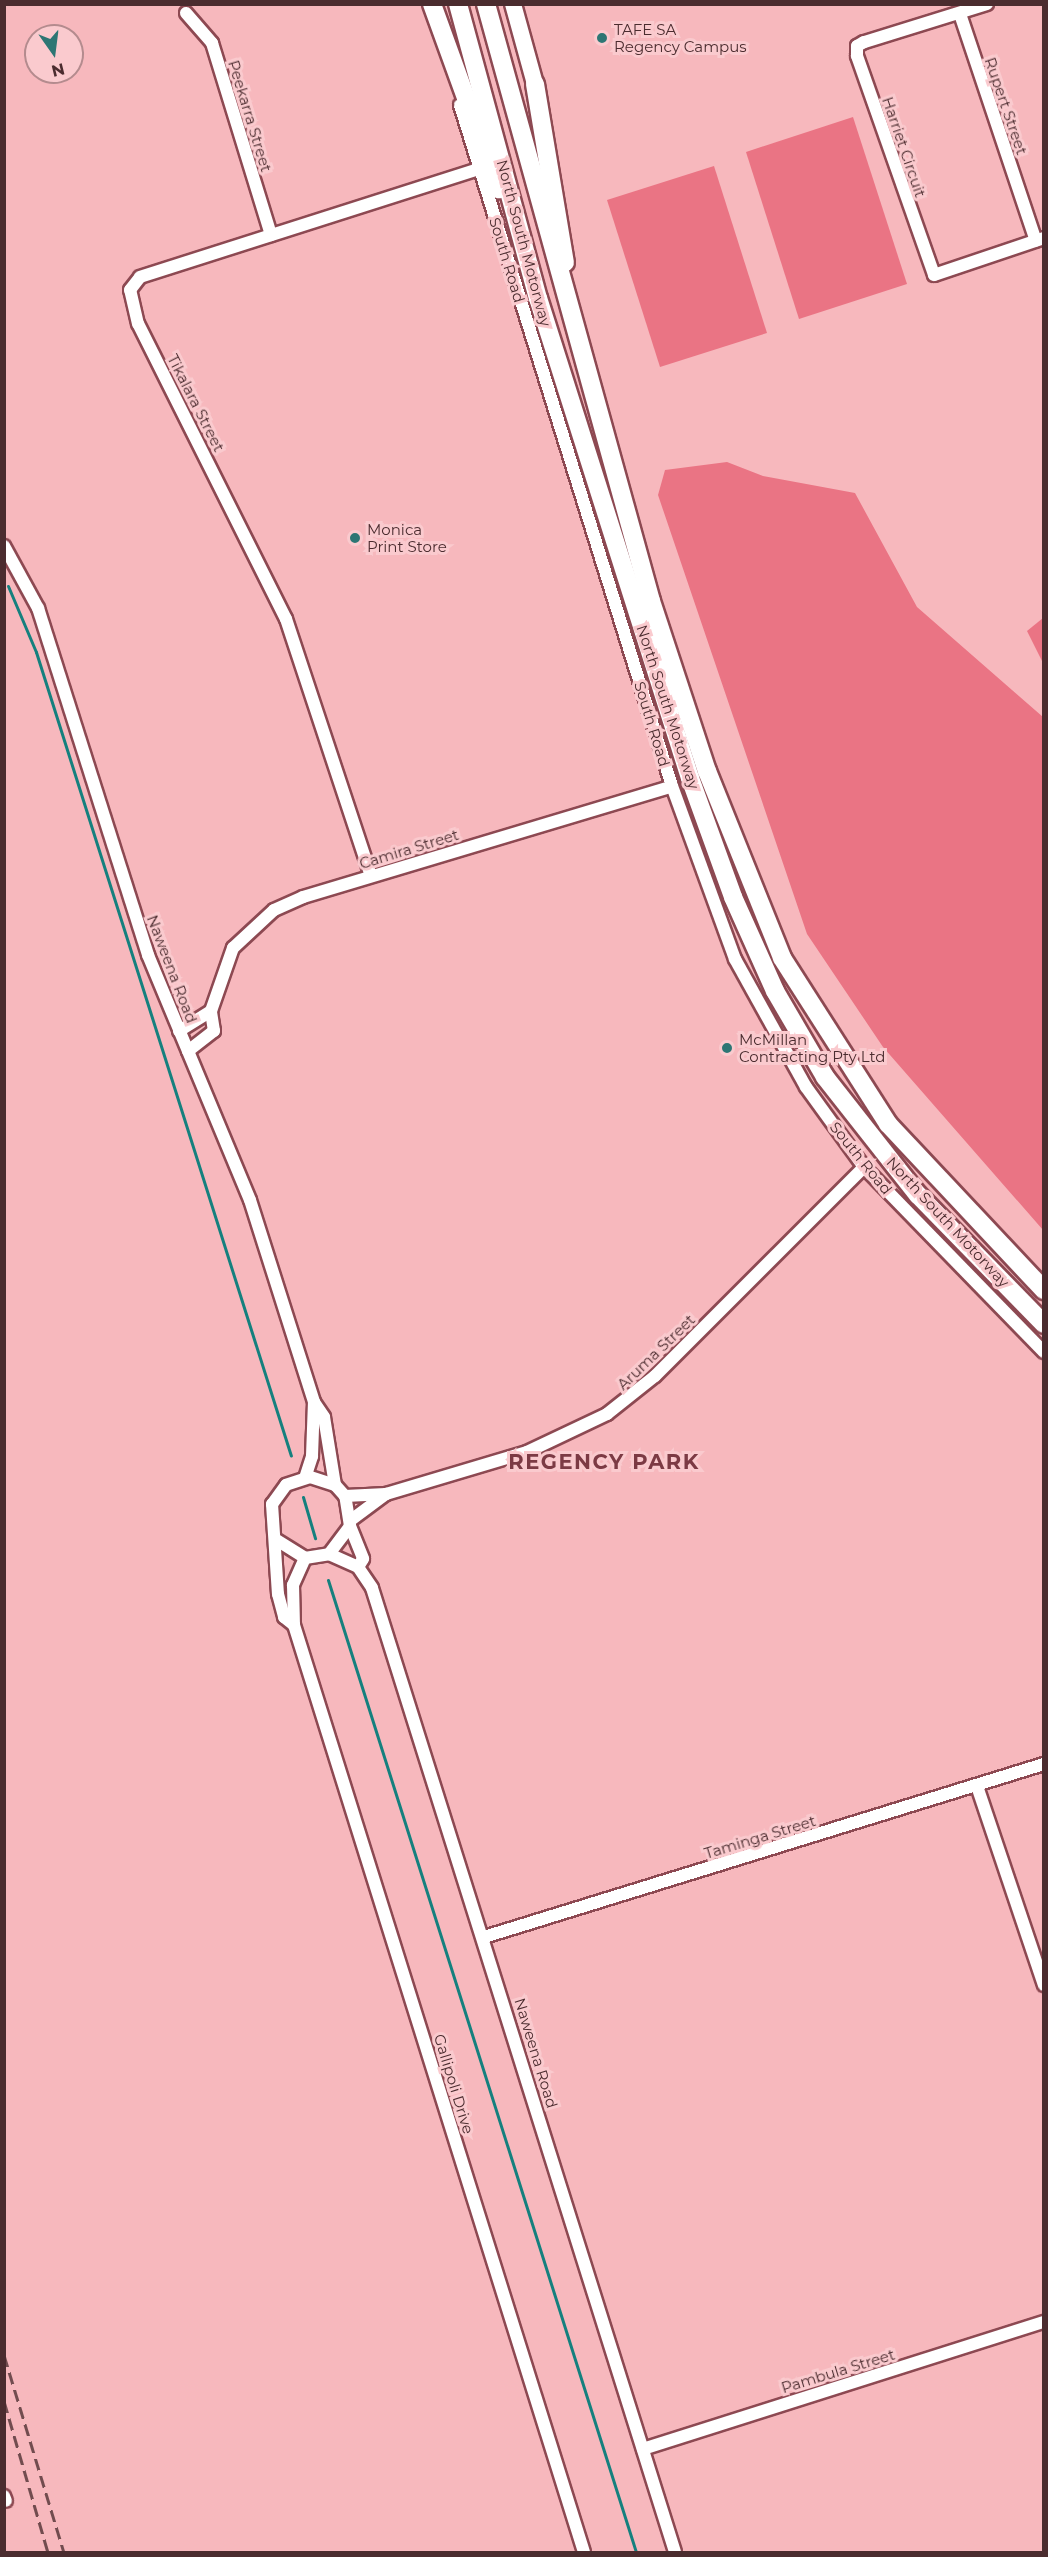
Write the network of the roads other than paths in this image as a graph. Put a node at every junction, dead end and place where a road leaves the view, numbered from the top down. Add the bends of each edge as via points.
1 (431, 4) edge
2 (458, 4) edge
3 (486, 4) edge
4 (513, 4) edge
5 (987, 4) edge
6 (186, 14) dead end
7 (960, 14) junction
8 (535, 84) joint
9 (479, 169) junction
10 (271, 235) junction
11 (1040, 240) edge
12 (538, 298) junction
13 (574, 325) junction
14 (4, 546) edge
15 (672, 786) junction
16 (371, 876) junction
17 (211, 1011) junction
18 (179, 1030) junction
19 (188, 1051) junction
20 (864, 1167) junction
21 (1044, 1290) edge
22 (1044, 1324) edge
23 (1044, 1352) edge
24 (314, 1402) junction
25 (305, 1478) junction
26 (335, 1485) junction
27 (386, 1494) junction
28 (345, 1496) junction
29 (350, 1523) junction
30 (275, 1539) junction
31 (329, 1554) junction
32 (304, 1558) junction
33 (358, 1567) junction
34 (294, 1625) junction
35 (1044, 1764) edge
36 (977, 1786) junction
37 (484, 1937) junction
38 (1044, 1985) edge
39 (1044, 2322) edge
40 (643, 2449) junction
41 (584, 2553) edge
42 (675, 2553) edge

1 - 9 street, South Road
1 - 12 highway
2 - 12 highway, North South Motorway
3 - 13 highway, North South Motorway
4 - 8 main road
5 - 7 street, Harriet Circuit
6 - 10 street, Peekarra Street via 212,43
7 - 11 street, Rupert Street
7 - 11 street, Harriet Circuit via 857,46 857,56 934,275
8 - 13 highway
9 - 10 street, Tikalara Street
9 - 15 street, South Road
10 - 16 street, Tikalara Street via 140,277 130,290 132,302 286,619
12 - 22 highway, North South Motorway via 690,778 775,991 825,1077 882,1152
13 - 21 highway, North South Motorway via 651,602 703,759 782,958 888,1124
14 - 18 street, Naweena Road via 27,582 49,639 148,955
15 - 16 street, Camira Street
15 - 20 street, South Road via 749,986 806,1087
16 - 17 street, Camira Street via 303,897 250,927 224,964
17 - 18 street
17 - 19 street, Camira Street via 214,1031
18 - 19 street, Naweena Road
19 - 24 street, Naweena Road via 247,1191
20 - 23 street, South Road
20 - 27 street, Aruma Street via 649,1382 607,1414 527,1452
24 - 25 street, Naweena Road via 312,1456
24 - 26 street, Naweena Road via 324,1417
25 - 26 street
25 - 30 street via 286,1485 272,1504
26 - 28 street
27 - 28 street, Aruma Street
27 - 29 street, Aruma Street
28 - 29 street
29 - 31 street
29 - 33 street, Naweena Road via 363,1559
30 - 32 street
30 - 34 street, Gallipoli Drive via 278,1594 284,1617
31 - 32 street
31 - 33 street
32 - 34 street, Gallipoli Drive via 293,1585
33 - 37 street, Naweena Road via 372,1588
34 - 41 street, Gallipoli Drive
35 - 36 street, Taminga Street
36 - 37 street, Taminga Street
36 - 38 street
37 - 40 street, Naweena Road
39 - 40 street, Pambula Street
40 - 42 street, Naweena Road

